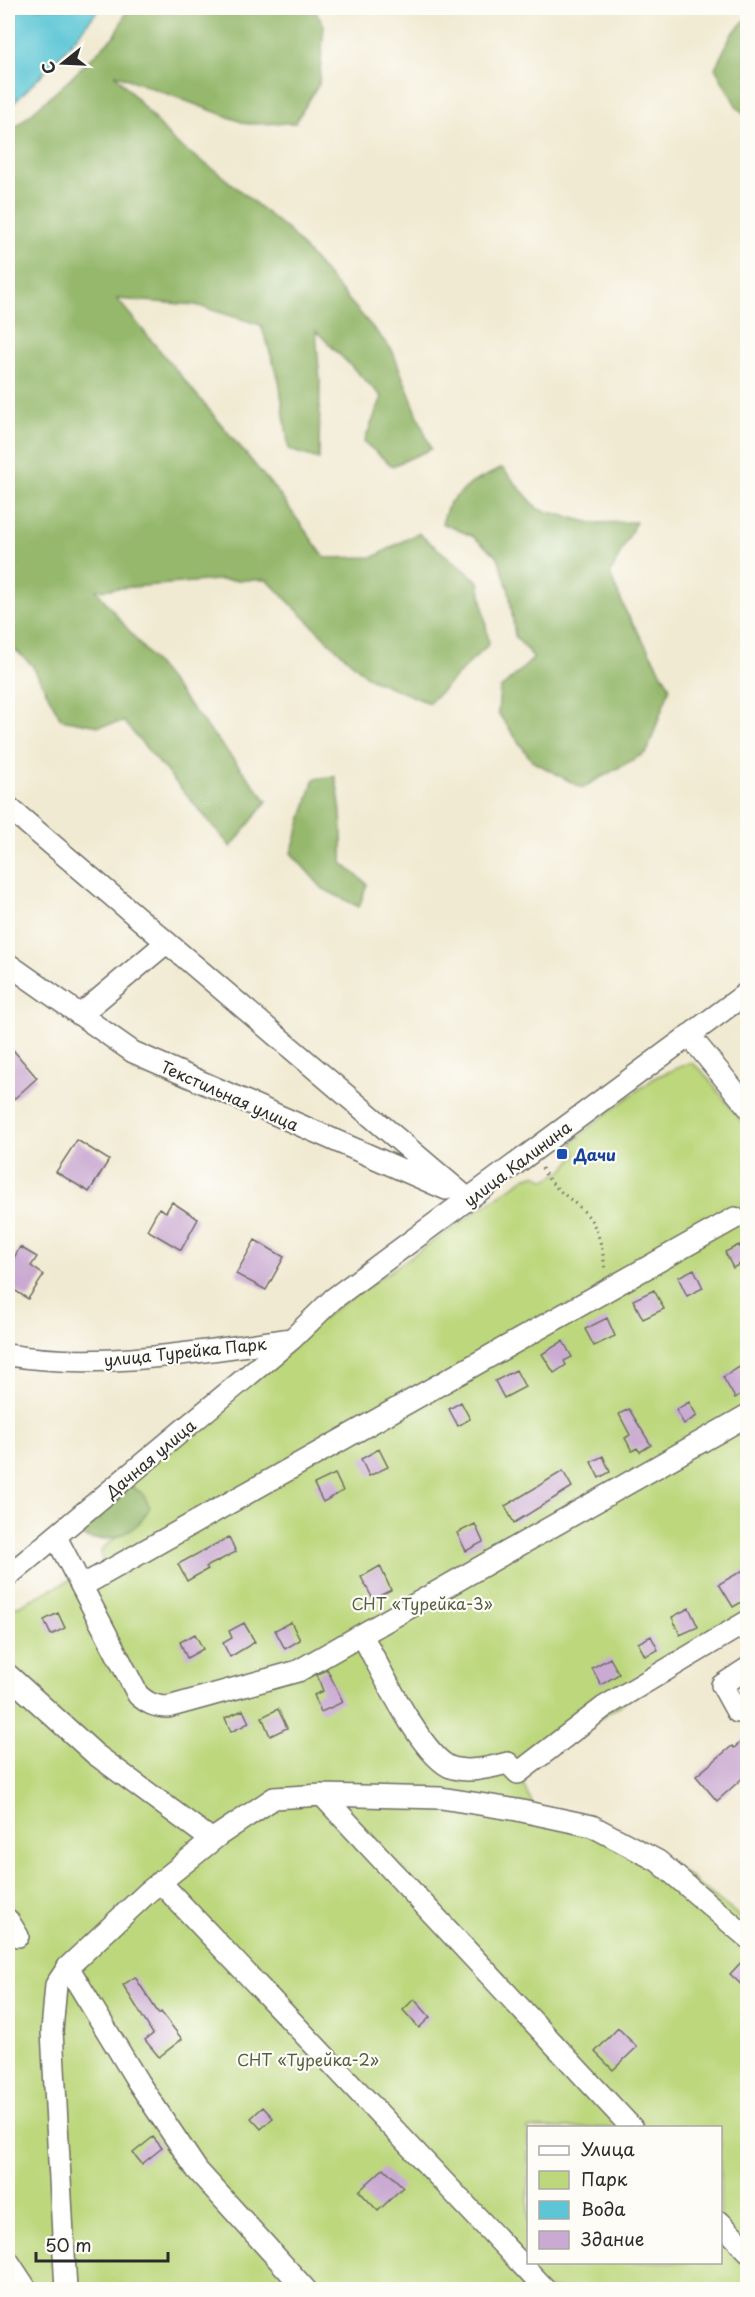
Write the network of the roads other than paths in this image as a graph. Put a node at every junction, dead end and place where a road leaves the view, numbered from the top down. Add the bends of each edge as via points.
1 (8, 807) edge
2 (166, 943) junction
3 (8, 964) edge
4 (747, 992) edge
5 (80, 1015) junction
6 (689, 1035) junction
7 (747, 1107) edge
8 (468, 1199) junction
9 (735, 1218) dead end
10 (292, 1339) junction
11 (8, 1355) edge
12 (747, 1415) edge
13 (56, 1537) junction
14 (8, 1576) edge
15 (82, 1586) junction
16 (747, 1622) edge
17 (362, 1635) junction
18 (747, 1668) edge
19 (8, 1676) edge
20 (737, 1712) dead end
21 (322, 1795) junction
22 (212, 1840) junction
23 (159, 1882) junction
24 (747, 1938) edge
25 (68, 1967) junction
26 (631, 2126) edge
27 (722, 2224) edge
28 (747, 2251) edge
29 (8, 2261) edge
30 (27, 2289) edge
31 (66, 2289) edge
32 (306, 2289) edge
33 (546, 2289) edge

1 - 2 street
2 - 5 street
2 - 8 street
3 - 5 street, Текстильная улица
4 - 6 street, улица Калинина
5 - 8 street, Текстильная улица via 133,1052
6 - 7 street
6 - 8 street, улица Калинина
8 - 10 street, улица Калинина via 333,1299
9 - 15 street
10 - 11 street, улица Турейка Парк via 113,1362
10 - 13 street, Дачная улица
12 - 17 street
13 - 14 street, Дачная улица
13 - 15 street
15 - 17 street via 138,1695 158,1707 179,1705 298,1671
16 - 17 street via 604,1707 518,1773 508,1763 470,1770 452,1768 438,1760 419,1737
18 - 20 street via 722,1685
19 - 22 street via 95,1754
21 - 22 street via 274,1798
21 - 24 street via 441,1798 592,1826 658,1861
21 - 26 street
22 - 23 street
23 - 25 street
23 - 33 street
25 - 31 street via 56,1985 52,2031
25 - 32 street via 197,2170
27 - 28 street
29 - 30 street

